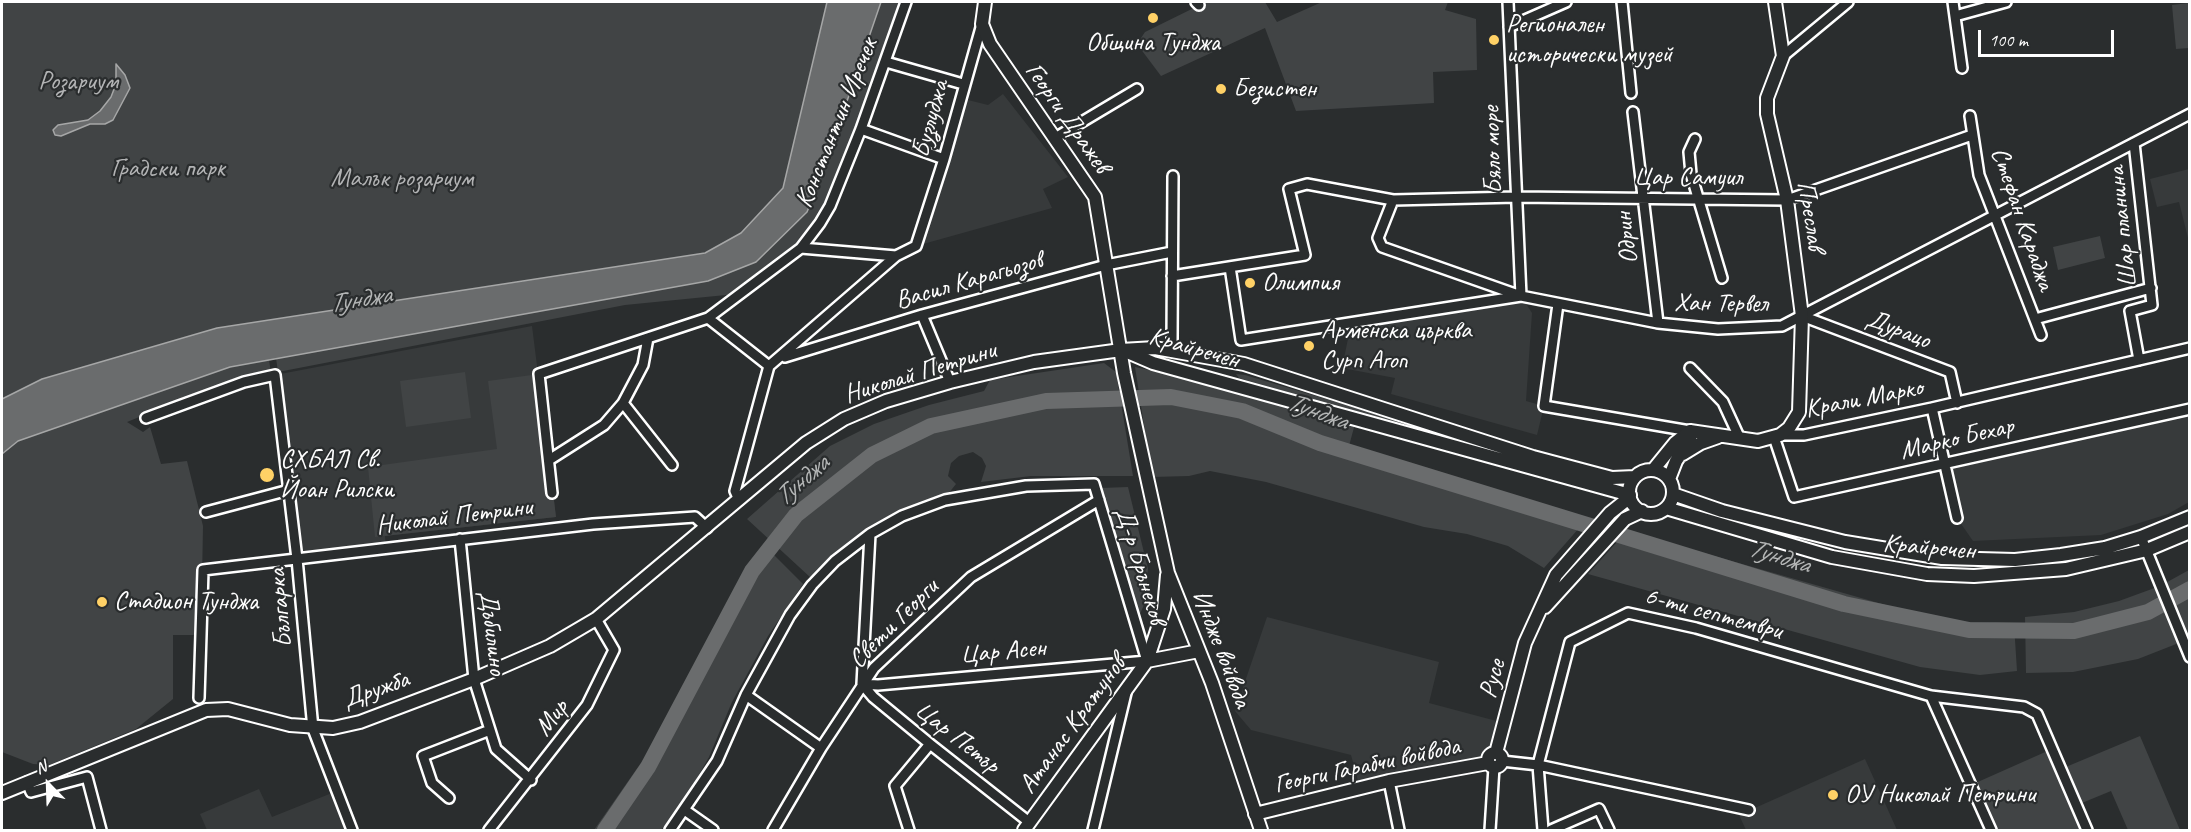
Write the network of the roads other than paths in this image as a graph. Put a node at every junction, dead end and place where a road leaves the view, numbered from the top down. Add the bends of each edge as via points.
1 (906, 2) edge
2 (985, 2) edge
3 (1508, 2) edge
4 (1566, 2) edge
5 (1623, 2) edge
6 (1775, 2) edge
7 (1848, 2) edge
8 (1953, 2) edge
9 (2006, 2) edge
10 (1955, 16) junction
11 (982, 24) junction
12 (1509, 27) junction
13 (1783, 56) junction
14 (886, 62) junction
15 (1962, 68) dead end
16 (963, 84) junction
17 (1137, 88) dead end
18 (1631, 93) dead end
19 (1633, 112) dead end
20 (2190, 114) edge
21 (1970, 116) dead end
22 (861, 129) junction
23 (1972, 135) junction
24 (1054, 138) junction
25 (1695, 139) dead end
26 (2134, 143) junction
27 (944, 159) junction
28 (1173, 176) dead end
29 (1516, 197) junction
30 (1699, 198) junction
31 (1643, 199) junction
32 (1393, 200) junction
33 (1787, 200) junction
34 (1994, 215) junction
35 (801, 248) junction
36 (1172, 252) junction
37 (896, 256) junction
38 (1106, 265) junction
39 (1230, 267) junction
40 (1172, 276) junction
41 (1722, 278) dead end
42 (2151, 288) junction
43 (1521, 296) junction
44 (1558, 304) junction
45 (922, 315) junction
46 (1802, 316) junction
47 (708, 318) junction
48 (2035, 319) junction
49 (1658, 324) junction
50 (2041, 335) dead end
51 (648, 338) junction
52 (1172, 341) dead end
53 (2190, 348) edge
54 (1121, 350) junction
55 (779, 358) junction
56 (2139, 360) junction
57 (769, 366) junction
58 (1690, 369) dead end
59 (1124, 373) joint
60 (950, 381) junction
61 (623, 403) junction
62 (1957, 403) junction
63 (1932, 408) junction
64 (2190, 409) edge
65 (146, 418) dead end
66 (1690, 431) junction
67 (1722, 436) junction
68 (1777, 436) junction
69 (1740, 439) junction
70 (549, 460) junction
71 (1676, 461) junction
72 (1945, 464) junction
73 (672, 465) dead end
74 (1653, 470) junction
75 (1635, 477) junction
76 (1669, 479) junction
77 (1599, 488) junction
78 (289, 490) junction
79 (552, 493) dead end
80 (1673, 494) junction
81 (1630, 496) junction
82 (739, 500) junction
83 (1099, 500) junction
84 (1665, 508) junction
85 (727, 511) joint
86 (1642, 511) junction
87 (206, 512) dead end
88 (1611, 513) junction
89 (2190, 517) edge
90 (1957, 518) dead end
91 (707, 528) junction
92 (2190, 532) edge
93 (870, 534) junction
94 (2142, 537) junction
95 (460, 539) junction
96 (2147, 550) junction
97 (297, 559) junction
98 (1168, 573) junction
99 (1536, 617) junction
100 (596, 619) junction
101 (1199, 651) junction
102 (2189, 656) edge
103 (1147, 661) junction
104 (474, 679) junction
105 (862, 684) junction
106 (1126, 693) junction
107 (746, 696) junction
108 (1931, 696) junction
109 (199, 698) dead end
110 (313, 729) junction
111 (490, 730) junction
112 (930, 744) junction
113 (821, 748) junction
114 (1495, 761) junction
115 (1538, 765) junction
116 (531, 780) junction
117 (1389, 781) junction
118 (27, 782) junction
119 (2, 793) edge
120 (449, 798) dead end
121 (1749, 810) dead end
122 (686, 811) junction
123 (1255, 814) junction
124 (1027, 826) edge
125 (101, 831) edge
126 (352, 831) edge
127 (489, 831) edge
128 (670, 831) edge
129 (713, 831) edge
130 (773, 831) edge
131 (909, 831) edge
132 (1093, 831) edge
133 (1262, 831) edge
134 (1399, 831) edge
135 (1490, 831) edge
136 (1543, 831) edge
137 (1551, 831) edge
138 (1609, 831) edge
139 (1991, 831) edge
140 (2088, 831) edge

1 - 14 street, Константин Иречек
2 - 11 street, Бузлуджа
3 - 12 street, Бяло море
4 - 12 street
5 - 18 street
6 - 13 street, Преслав
7 - 13 street
8 - 10 street
9 - 10 street
10 - 15 street
11 - 16 street, Бузлуджа
11 - 24 street, Георги Дражев via 990,44
12 - 29 street, Бяло море
13 - 33 street, Преслав via 1767,98 1767,114
14 - 16 street
14 - 22 street, Константин Иречек
16 - 27 street, Бузлуджа
17 - 24 street
19 - 31 street, Одрин
20 - 26 street, Хан Тервел
21 - 23 street, Стефан Караджа
22 - 27 street
22 - 35 street, Константин Иречек via 830,206
23 - 33 street, Цар Самуил
23 - 34 street, Стефан Караджа via 1979,175
24 - 38 street, Георги Дражев via 1095,197
25 - 30 street via 1689,152
26 - 34 street, Хан Тервел
26 - 42 street, Шар планина
27 - 37 street, Бузлуджа via 916,246
28 - 36 street
29 - 31 street, Цар Самуил
29 - 32 street, Цар Самуил
29 - 43 street, Бяло море
30 - 31 street, Цар Самуил
30 - 33 street, Цар Самуил
30 - 41 street
31 - 49 street, Одрин
32 - 39 street, Цар Самуил via 1307,184 1289,189 1305,255
32 - 43 street via 1378,238 1382,247
33 - 46 street, Преслав
34 - 46 street, Хан Тервел
34 - 48 street, Стефан Караджа
35 - 37 street
35 - 47 street, Константин Иречек
36 - 38 street, Васил Карагьозов
36 - 40 street
37 - 55 street
38 - 45 street, Васил Карагьозов
38 - 54 street, Георги Дражев
39 - 40 street
39 - 43 street, Хан Тервел via 1241,340
40 - 52 street
42 - 48 street
42 - 56 street, Шар планина via 2152,305 2130,311
43 - 44 street, Хан Тервел
44 - 49 street, Хан Тервел
44 - 66 street, Крали Марко via 1544,406
45 - 55 street, Васил Карагьозов
45 - 60 street
46 - 49 street, Хан Тервел via 1782,326 1718,329
46 - 62 street, Дурацо via 1950,372
46 - 68 street, Преслав via 1798,412 1789,429
47 - 51 street, Константин Иречек
47 - 57 street
48 - 50 street, Стефан Караджа
51 - 61 street via 642,365
51 - 70 street, Константин Иречек via 539,374
53 - 56 street, Крали Марко
54 - 59 street, Георги Дражев
54 - 60 street, Николай Петрини via 1034,362
54 - 75 street, Крайречен via 1155,348 1244,364 1533,457 1612,478
54 - 77 street, Крайречен via 1153,363
55 - 57 street
56 - 62 street, Крали Марко
57 - 82 street via 735,491
58 - 69 street via 1723,402
59 - 98 street, Индже войвода
60 - 82 street, Николай Петрини via 844,419 806,443
61 - 70 street via 604,425
61 - 73 street
62 - 63 street, Крали Марко
63 - 68 street, Крали Марко via 1804,435
63 - 72 street
64 - 72 street, Марко Бехар
65 - 78 street, Българка via 244,382 275,375
66 - 67 street, Крали Марко
66 - 71 street via 1690,440
66 - 74 street
67 - 69 street, Крали Марко
67 - 71 street via 1701,443
68 - 69 street, Крали Марко via 1758,441
68 - 72 street, Марко Бехар via 1794,497
70 - 79 street
71 - 76 street
72 - 90 street
74 - 75 street
74 - 76 street
75 - 81 street
76 - 80 street
77 - 81 street, Крайречен
77 - 88 street
78 - 87 street
78 - 97 street, Българка
80 - 84 street
80 - 94 street, Крайречен via 1722,511 1845,542 1942,558 2015,560 2105,548
81 - 86 street
81 - 88 street
82 - 85 street, Николай Петрини
83 - 93 street, Д-р Брънеков via 1094,484 1026,486 945,500 902,516
83 - 103 street, Д-р Брънеков
83 - 105 street, Свети Георги via 971,577 874,668
84 - 86 street via 1657,513
84 - 96 street, Крайречен via 1832,557 1927,574 1974,576 2066,569
85 - 91 street, Дружба
86 - 99 street via 1624,519
88 - 99 street, Русе via 1557,575
89 - 94 street, Крайречен
91 - 95 street, Николай Петрини via 696,517
91 - 100 street, Дружба
92 - 96 street, Крайречен
93 - 105 street
93 - 107 street via 812,585 790,615
94 - 96 street
95 - 97 street, Николай Петрини
95 - 104 street, Дъбилино
96 - 102 street
97 - 109 street, Николай Петрини via 203,570
97 - 110 street, Българка
98 - 101 street, Индже войвода
98 - 103 street, Атанас Кратунов via 1164,609
99 - 114 street, Русе via 1525,643
100 - 104 street, Дружба via 550,646
100 - 116 street, Мир via 614,650 587,705
101 - 103 street
101 - 123 street, Индже войвода
103 - 105 street, Цар Асен
103 - 106 street, Атанас Кратунов
104 - 110 street, Дружба via 360,722
104 - 111 street, Дъбилино
105 - 112 street, Цар Петър
105 - 113 street, Свети Георги
106 - 124 street, Атанас Кратунов
106 - 132 street
107 - 113 street
107 - 122 street via 717,761
108 - 115 street, 6-ти септември via 1696,628 1628,613 1570,642
108 - 139 street
108 - 140 street, 6-ти септември via 2024,707 2037,714
110 - 118 street, Дружба via 228,709 206,710 173,727
110 - 126 street, Българка
111 - 116 street, Дъбилино via 496,748
111 - 120 street via 423,756 432,783
112 - 124 street, Цар Петър
112 - 131 street via 895,786
113 - 130 street, Свети Георги
114 - 115 street
114 - 117 street, Георги Гарабчи войвода
114 - 135 street, Русе
115 - 121 street
115 - 136 street, 6-ти септември
116 - 127 street, Мир
117 - 123 street, Георги Гарабчи войвода
117 - 134 street
118 - 119 street, Дружба
118 - 125 street via 31,792 87,777
122 - 128 street
122 - 129 street
123 - 133 street, Индже войвода
137 - 138 street via 1599,809

